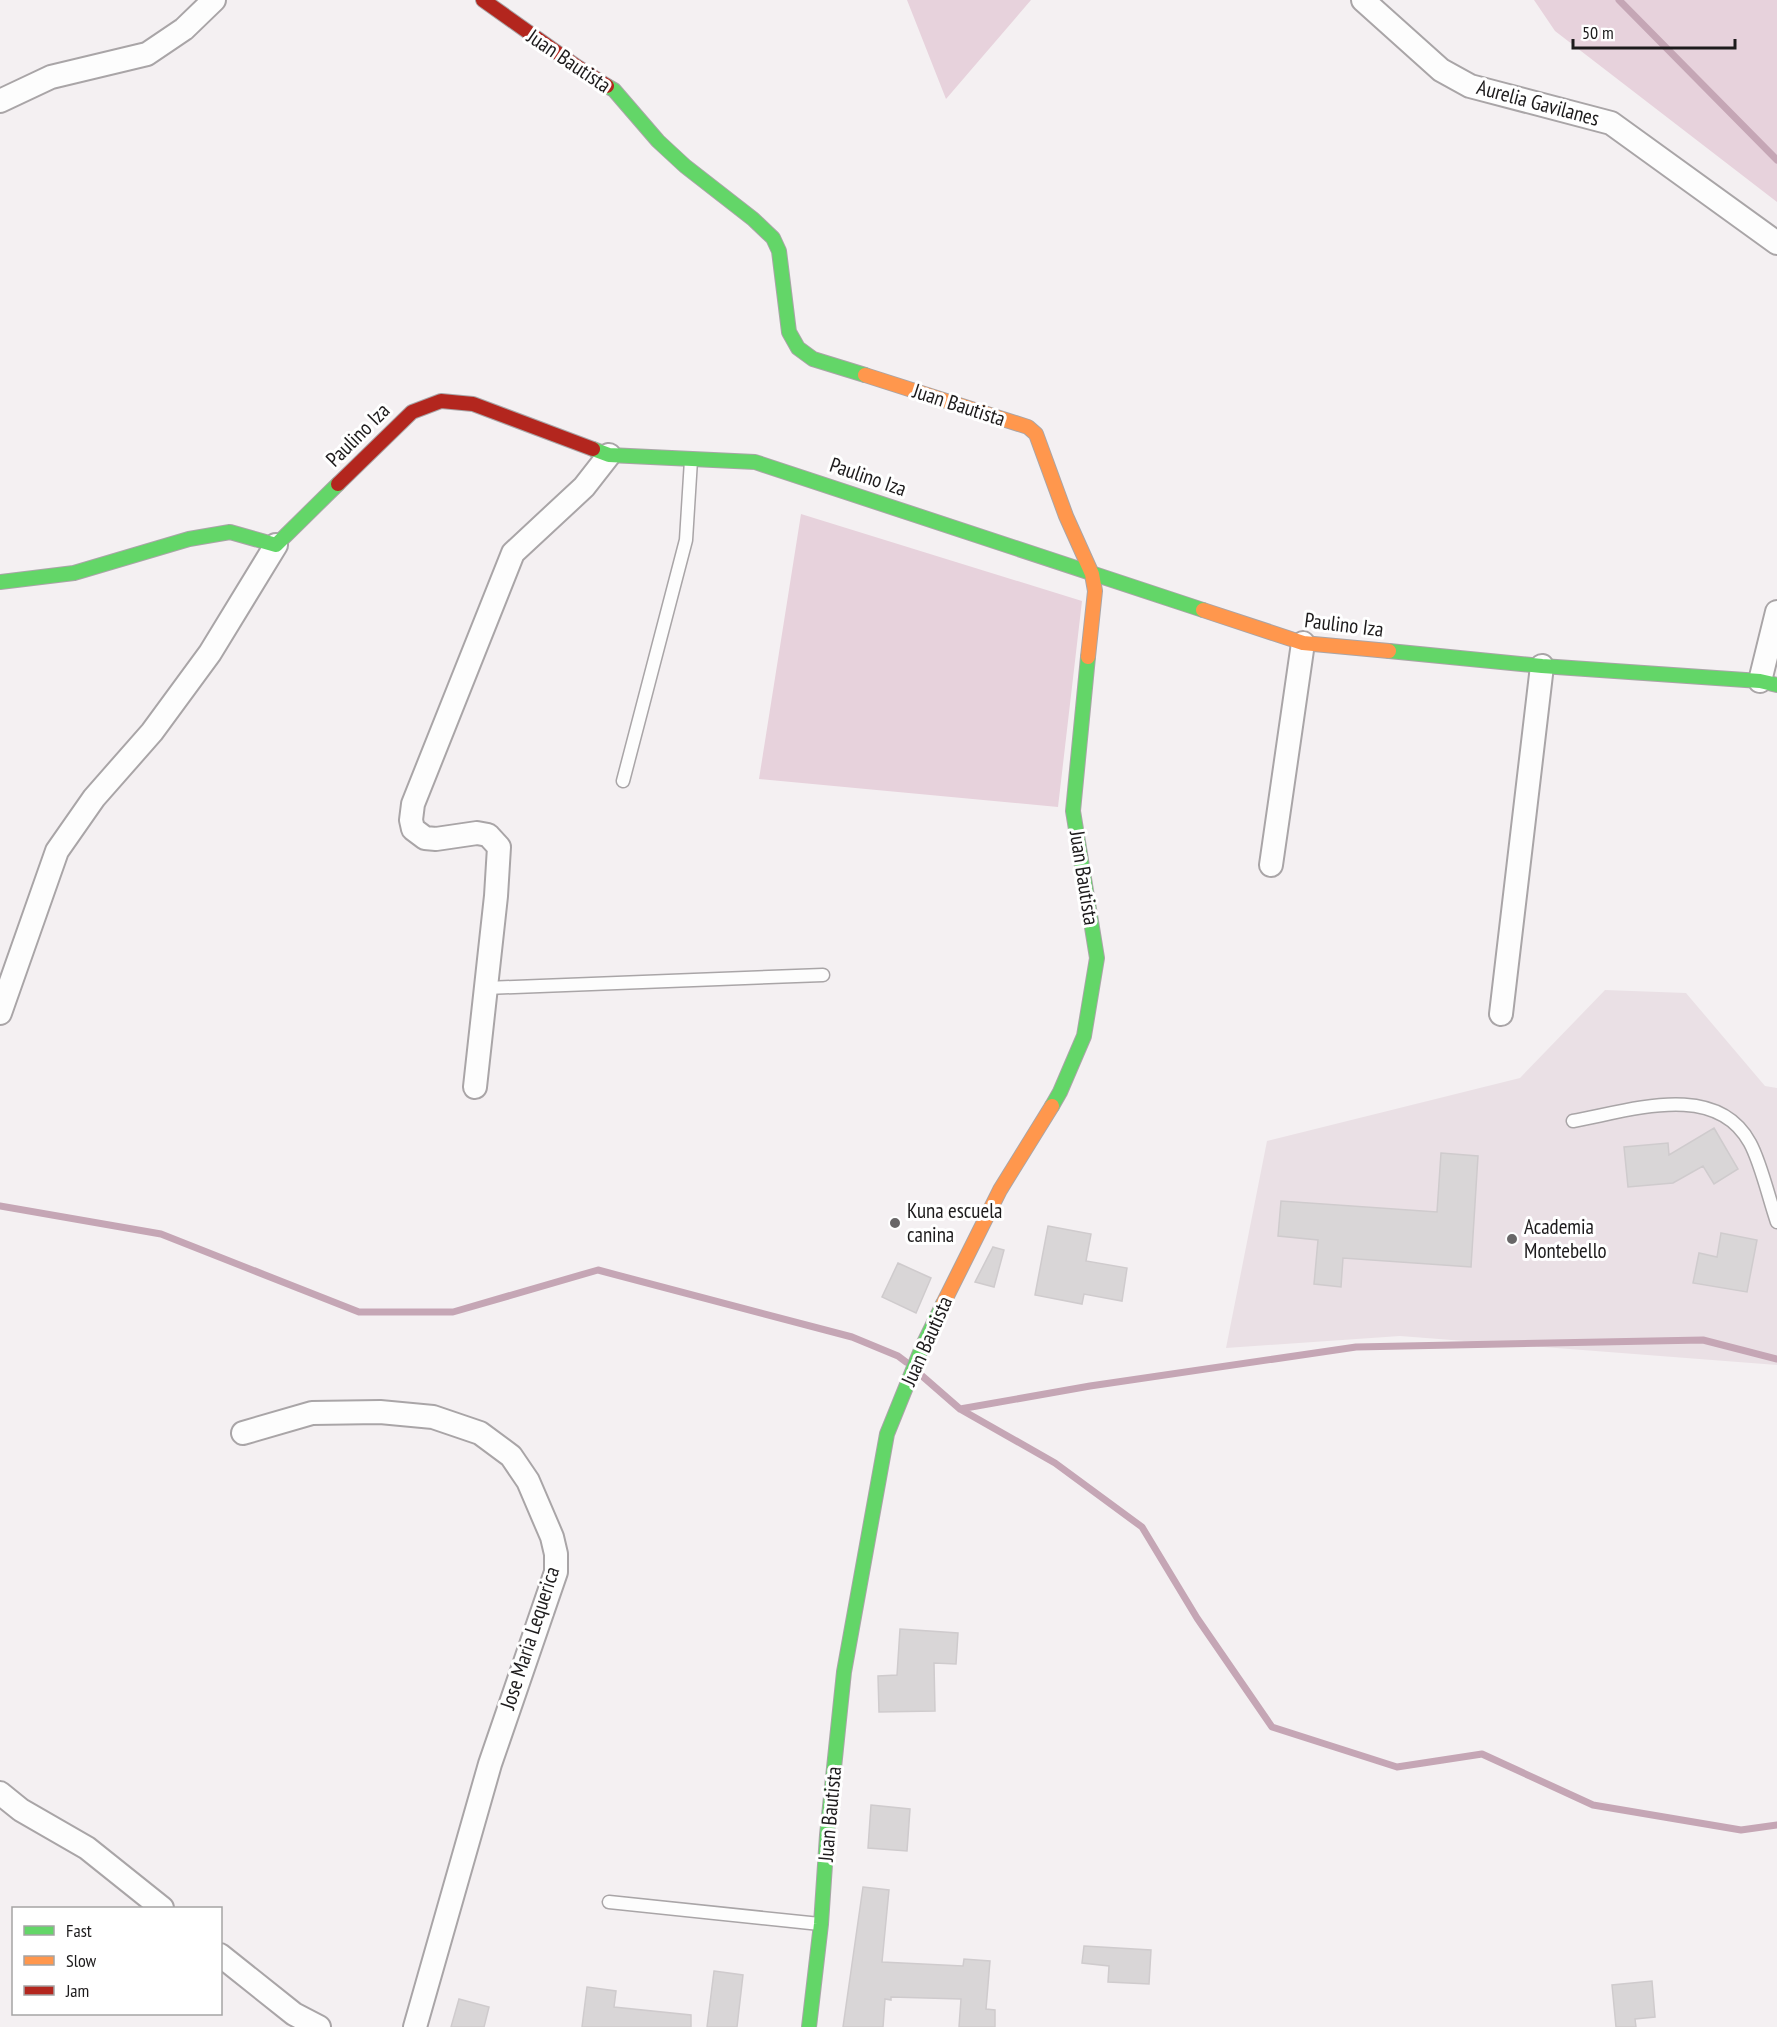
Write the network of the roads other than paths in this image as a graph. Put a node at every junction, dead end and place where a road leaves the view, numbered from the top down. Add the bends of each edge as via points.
1 (214, 0) edge
2 (483, 0) edge
3 (1363, 0) edge
4 (0, 101) edge
5 (1777, 243) edge
6 (609, 455) junction
7 (691, 459) junction
8 (276, 545) junction
9 (1092, 574) junction
10 (0, 582) edge
11 (1777, 612) edge
12 (1303, 643) junction
13 (1542, 666) junction
14 (1769, 683) edge
15 (623, 781) dead end
16 (1271, 865) dead end
17 (823, 975) dead end
18 (486, 988) junction
19 (0, 1013) edge
20 (1501, 1014) dead end
21 (475, 1087) dead end
22 (1573, 1121) dead end
23 (1777, 1222) edge
24 (243, 1433) dead end
25 (0, 1793) edge
26 (609, 1902) dead end
27 (161, 1907) edge
28 (821, 1924) junction
29 (222, 1957) edge
30 (319, 2027) edge
31 (416, 2027) edge
32 (809, 2027) edge

1 - 4 street via 184,29 147,54 51,77
2 - 9 street, Juan Bautista via 614,90 685,166 773,238 779,251 789,332 805,354 1028,427 1036,434
3 - 5 street, Aurelia Gavilanes via 1441,70 1470,86 1611,123
6 - 7 street, Paulino Iza
6 - 8 street, Paulino Iza via 473,404 441,401 412,412
6 - 18 street via 584,487 513,553 413,804 413,829 424,838 477,833 488,835 499,847
7 - 9 street, Paulino Iza via 755,462
7 - 15 lane via 687,540
8 - 10 street via 230,532 189,539 74,573
8 - 19 street via 210,653 152,732 94,798 57,851
9 - 12 street, Paulino Iza
9 - 28 street, Juan Bautista via 1095,591 1073,811 1097,958 1084,1036 1060,1092 1000,1190 923,1345 887,1434 844,1672
11 - 14 street
12 - 13 street, Paulino Iza
12 - 16 street
13 - 14 street, Paulino Iza
13 - 20 street
17 - 18 lane
18 - 21 street
22 - 23 lane via 1661,1104 1713,1110 1731,1119 1751,1144
24 - 31 street, Jose Maria Lequerica via 312,1413 380,1412 433,1417 480,1433 511,1456 528,1481 552,1537 556,1572 490,1764
25 - 27 street via 21,1810 87,1848
26 - 28 lane
28 - 32 street, Juan Bautista
29 - 30 street via 294,2014

